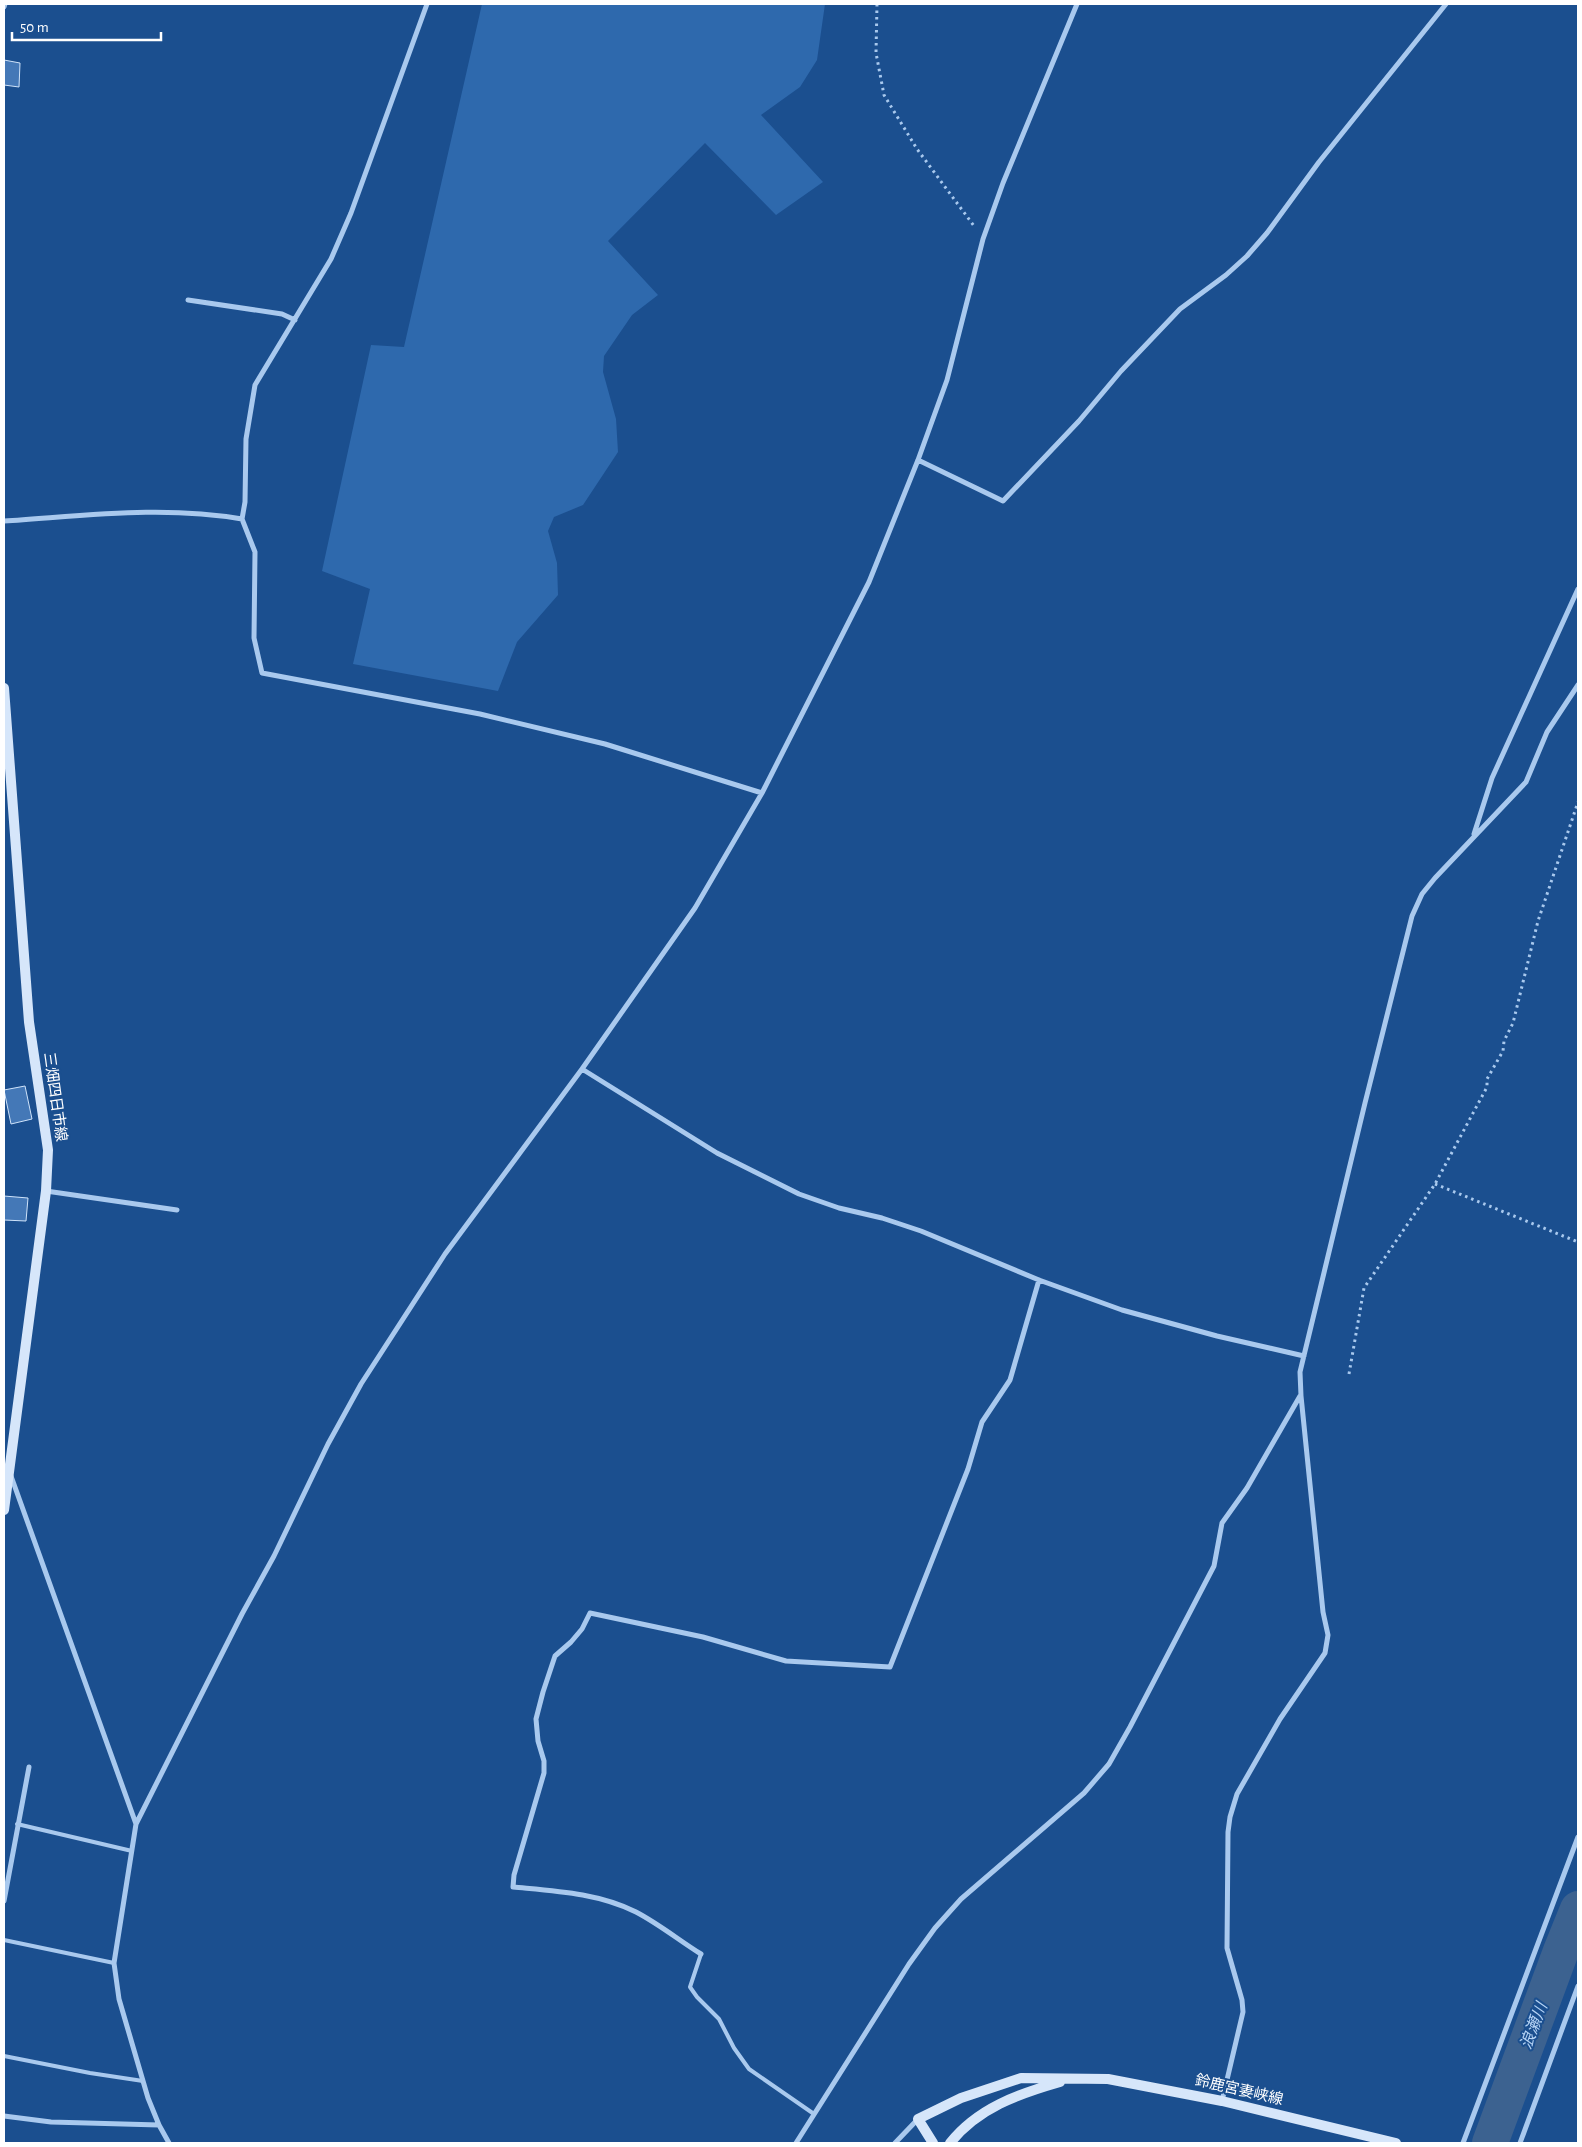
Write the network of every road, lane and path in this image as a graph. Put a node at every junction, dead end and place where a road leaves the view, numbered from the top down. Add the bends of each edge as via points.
1 (427, 4) edge
2 (877, 4) edge
3 (1077, 4) edge
4 (1446, 4) edge
5 (983, 239) junction
6 (188, 300) dead end
7 (295, 320) junction
8 (918, 460) junction
9 (242, 519) junction
10 (4, 521) edge
11 (1578, 589) edge
12 (1578, 685) edge
13 (4, 688) edge
14 (8, 790) edge
15 (762, 793) junction
16 (1578, 802) edge
17 (1474, 834) junction
18 (582, 1069) junction
19 (1435, 1184) junction
20 (46, 1191) junction
21 (177, 1210) dead end
22 (1578, 1242) edge
23 (1039, 1280) junction
24 (1304, 1356) junction
25 (1349, 1374) dead end
26 (1301, 1396) junction
27 (9, 1471) junction
28 (4, 1510) edge
29 (29, 1766) dead end
30 (17, 1824) junction
31 (136, 1824) junction
32 (1578, 1837) edge
33 (132, 1850) junction
34 (4, 1901) edge
35 (4, 1940) edge
36 (701, 1954) joint
37 (114, 1963) junction
38 (1578, 1986) edge
39 (4, 2056) edge
40 (1073, 2078) junction
41 (143, 2081) junction
42 (1222, 2101) junction
43 (814, 2114) junction
44 (4, 2116) edge
45 (918, 2119) junction
46 (159, 2124) junction
47 (169, 2143) edge
48 (796, 2143) edge
49 (895, 2143) edge
50 (933, 2143) edge
51 (950, 2143) edge
52 (1396, 2143) edge
53 (1463, 2143) edge
54 (1520, 2143) edge

1 - 7 street via 351,213 331,259
2 - 5 path via 876,53 884,95 917,149
3 - 5 street
4 - 8 street via 1247,256 1180,309 1002,501
5 - 8 street via 947,380
6 - 7 street via 282,314
7 - 9 street via 255,385 246,439
8 - 15 street via 869,582
9 - 10 street via 214,514 144,512
9 - 15 street via 255,552 254,638 262,672 480,714 605,744
11 - 17 street via 1492,778
12 - 17 street via 1548,732 1526,782
13 - 14 main road, 三畑四日市線
14 - 20 main road, 三畑四日市線 via 29,1022 48,1150
15 - 18 street via 695,908
16 - 19 path via 1538,921 1503,1051
17 - 24 street via 1422,894 1412,916
18 - 23 street via 718,1153 799,1194 930,1234
18 - 31 street via 445,1254 361,1384
19 - 22 path
19 - 25 path via 1364,1288
20 - 21 street
20 - 27 main road, 三畑四日市線
23 - 24 street via 1122,1310
23 - 36 street via 1010,1380 982,1422 968,1469 890,1667 786,1661 704,1637 590,1613 582,1629 555,1656 536,1718 544,1772 513,1887 593,1897 636,1912
24 - 26 street via 1300,1372
26 - 42 street via 1328,1635 1325,1653 1280,1719 1233,1802 1228,1832 1227,1948 1243,2012
26 - 43 street via 1247,1488 1222,1523 1214,1566 1108,1764 1084,1793 961,1899 935,1928
27 - 28 main road, 三畑四日市線
27 - 31 street
29 - 30 street
30 - 33 lane
30 - 34 street
31 - 33 street
32 - 53 street
33 - 37 street
35 - 37 lane
36 - 43 lane via 690,1987 697,1997 719,2019 749,2068
37 - 41 street via 119,1999
38 - 54 street
39 - 41 lane
40 - 42 main road, 鈴鹿宮妻峡線 via 1108,2080
40 - 45 main road, 鈴鹿宮妻峡線 via 1021,2078 961,2098
40 - 51 main road, 鈴鹿宮妻峡線 via 995,2105 974,2118
41 - 46 street
42 - 52 main road, 鈴鹿宮妻峡線
43 - 48 street
44 - 46 street via 52,2122
45 - 49 street
45 - 50 main road
46 - 47 street

